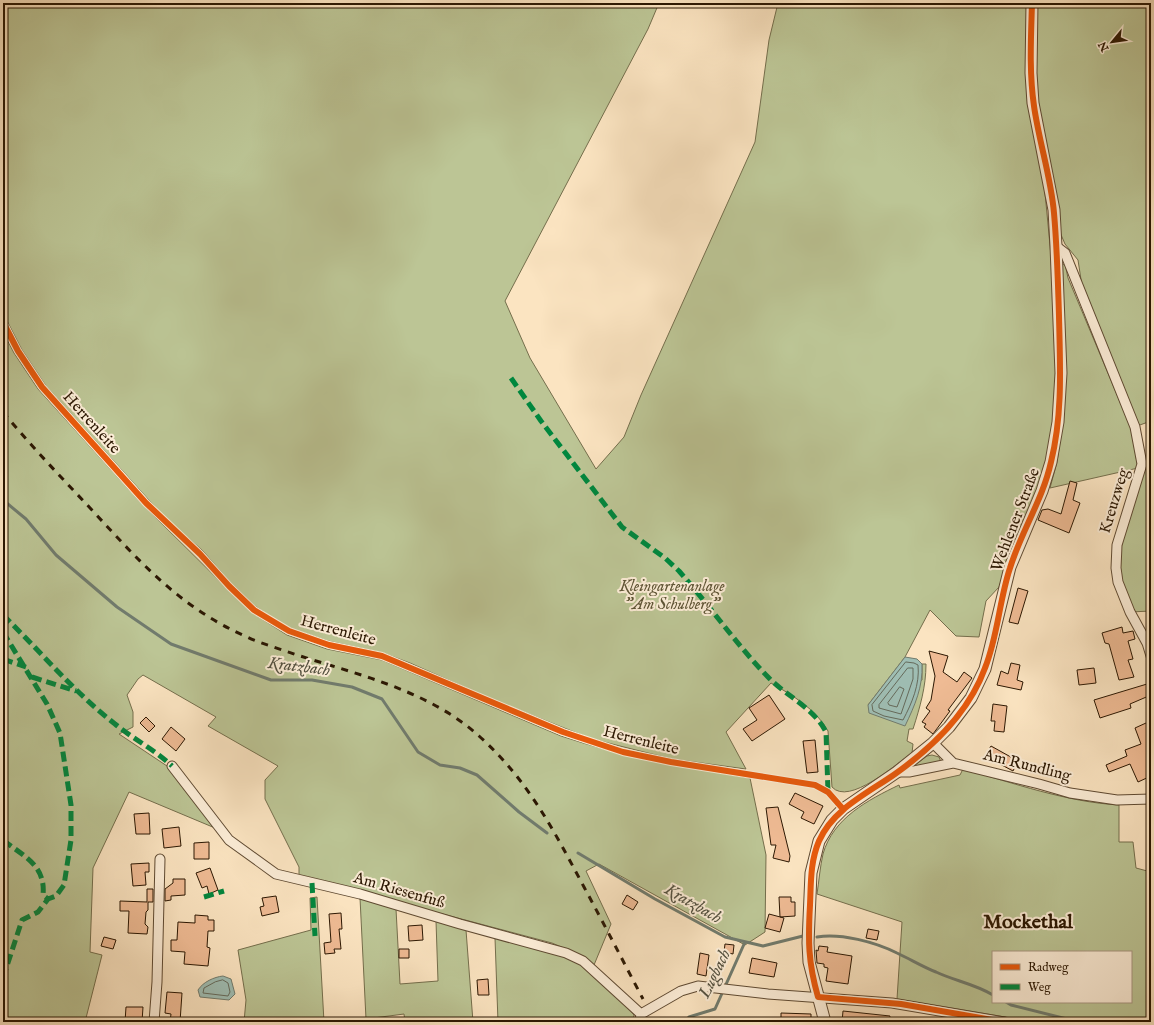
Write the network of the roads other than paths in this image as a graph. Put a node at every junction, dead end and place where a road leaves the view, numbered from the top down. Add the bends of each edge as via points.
1 (1032, 3) edge
2 (1056, 246) junction
3 (3, 322) edge
4 (1147, 463) edge
5 (1149, 644) edge
6 (1151, 656) edge
7 (933, 743) junction
8 (953, 763) junction
9 (172, 766) dead end
10 (897, 772) junction
11 (1151, 799) edge
12 (844, 809) junction
13 (160, 859) dead end
14 (818, 996) junction
15 (641, 1018) edge
16 (154, 1022) edge
17 (825, 1022) edge
18 (1004, 1022) edge

1 - 2 street, Wehlener Straße via 1033,95 1054,210
2 - 4 street, Kreuzweg via 1066,253
2 - 7 street, Wehlener Straße via 1061,373 1058,422 1051,462 1042,491 1010,567 985,669 971,698
3 - 12 lane, Herrenleite via 18,352 42,387 146,503 254,610 289,632 382,656 563,732 623,752 816,785 828,792
4 - 5 street, Kreuzweg via 1117,545 1116,568 1118,582 1130,612
5 - 6 street, Kreuzweg
7 - 8 street
7 - 10 street, Wehlener Straße
8 - 10 street, Am Rundling
8 - 11 street, Am Rundling via 1070,793 1117,800
9 - 15 street, Am Riesenfuß via 229,840 276,874 360,894 566,953 583,961
10 - 12 street, Wehlener Straße
12 - 14 street, Wehlener Straße via 832,820 819,841 811,873 809,962
13 - 16 street
14 - 15 street via 768,994 698,986 681,991
14 - 17 street, Wehlener Straße
14 - 18 street via 901,1004

